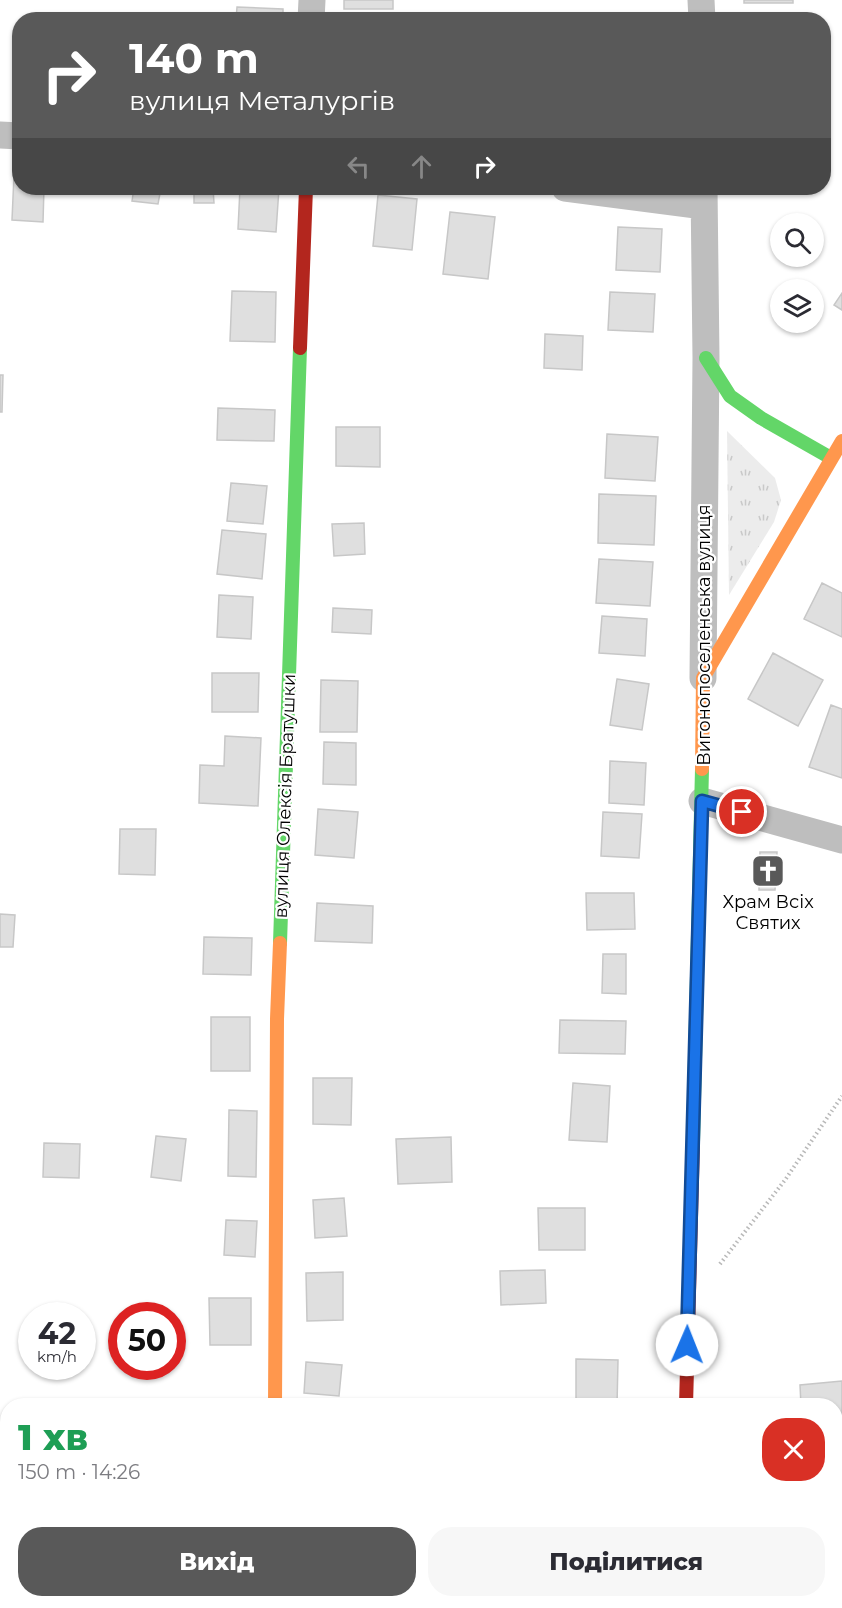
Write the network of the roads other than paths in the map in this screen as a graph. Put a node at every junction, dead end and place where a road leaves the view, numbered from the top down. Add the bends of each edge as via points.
1 (306, 195) edge
2 (673, 195) edge
3 (704, 197) edge
4 (706, 358) junction
5 (842, 441) edge
6 (831, 458) junction
7 (703, 678) junction
8 (702, 801) junction
9 (842, 840) edge
10 (274, 1398) edge
11 (686, 1398) edge

1 - 10 street, вулиця Олексія Братушки via 277,1018
2 - 3 street
3 - 4 street, Вигонопоселенська вулиця
4 - 6 street via 730,396 760,418
4 - 7 street, Вигонопоселенська вулиця
5 - 6 street
6 - 7 street
7 - 8 street, Вигонопоселенська вулиця
8 - 9 street
8 - 11 street, Вигонопоселенська вулиця

